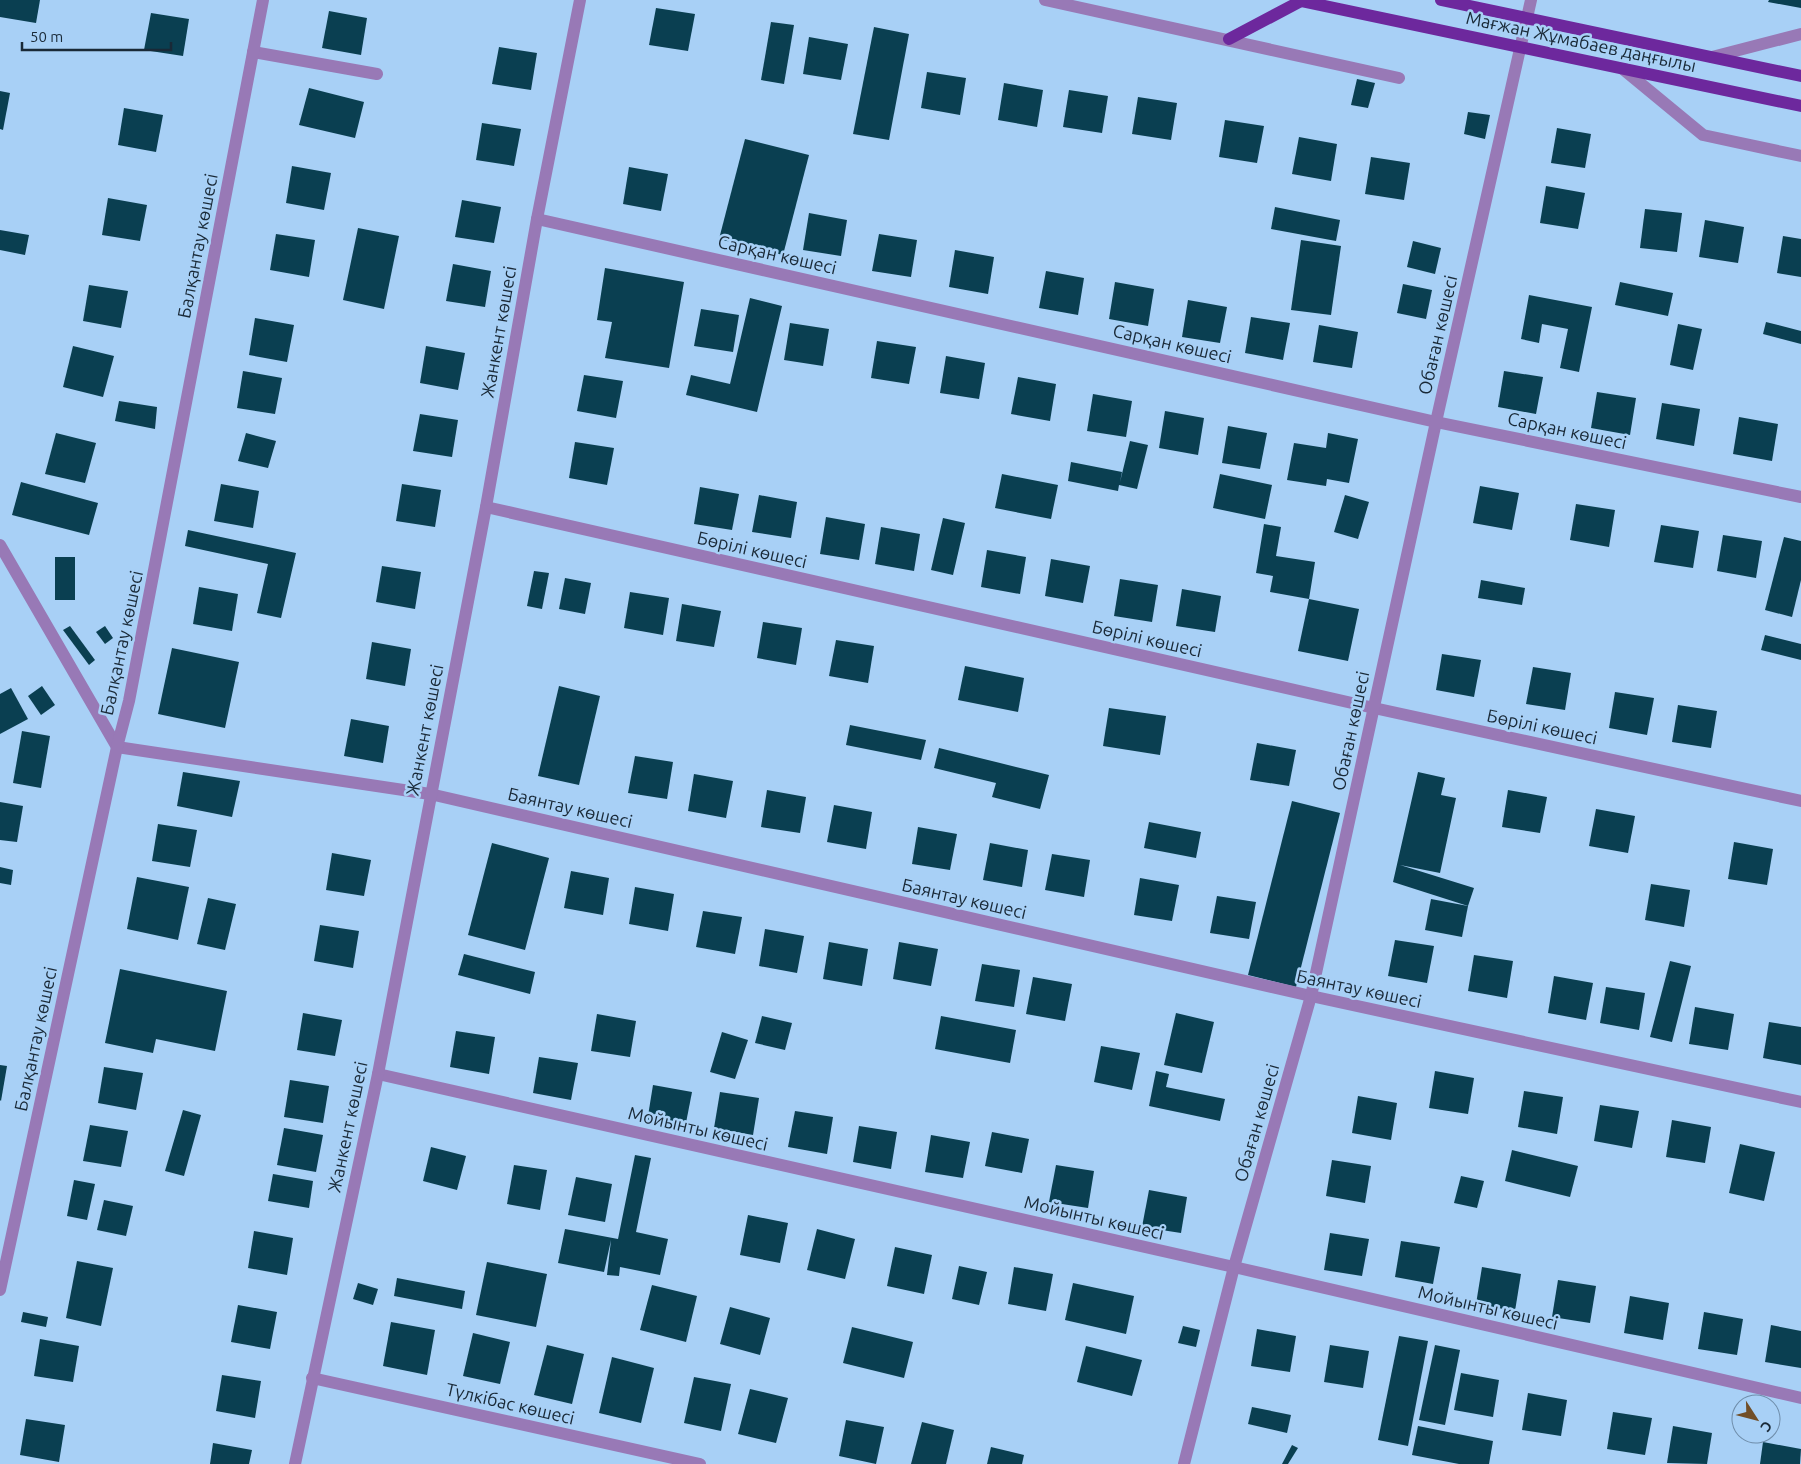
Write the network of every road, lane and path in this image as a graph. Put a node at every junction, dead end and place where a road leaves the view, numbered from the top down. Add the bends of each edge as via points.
1 (263, 0) edge
2 (580, 0) edge
3 (1045, 0) edge
4 (1298, 0) edge
5 (1441, 0) edge
6 (1531, 0) edge
7 (1527, 18) junction
8 (1801, 34) edge
9 (1229, 39) junction
10 (1522, 47) junction
11 (253, 52) junction
12 (1712, 57) junction
13 (1623, 69) junction
14 (377, 74) dead end
15 (1801, 76) edge
16 (1399, 78) dead end
17 (1801, 106) edge
18 (1801, 156) edge
19 (537, 219) junction
20 (1436, 422) junction
21 (1801, 497) edge
22 (486, 507) junction
23 (0, 545) edge
24 (1374, 708) junction
25 (117, 747) junction
26 (430, 794) junction
27 (1801, 801) edge
28 (1311, 996) junction
29 (378, 1074) junction
30 (1801, 1102) edge
31 (1234, 1267) junction
32 (0, 1290) edge
33 (312, 1378) junction
34 (1801, 1398) edge
35 (295, 1464) edge
36 (700, 1464) edge
37 (1184, 1464) edge

1 - 11 street, Балқантау көшесі
2 - 19 street, Жанкент көшесі
3 - 9 street
4 - 9 main road
4 - 10 main road, Мағжан Жұмабаев даңғылы
5 - 7 main road, Мағжан Жұмабаев даңғылы
6 - 7 street, Обаған көшесі
7 - 10 street, Обаған көшесі
7 - 12 main road, Мағжан Жұмабаев даңғылы
8 - 12 street, Мағжан Жұмабаев даңғылы
9 - 16 street
10 - 13 main road, Мағжан Жұмабаев даңғылы
10 - 20 street, Обаған көшесі
11 - 14 street
11 - 25 street, Балқантау көшесі via 129,701
12 - 15 main road, Мағжан Жұмабаев даңғылы
13 - 17 main road, Мағжан Жұмабаев даңғылы
13 - 18 street via 1703,135
19 - 20 street, Сарқан көшесі
19 - 22 street, Жанкент көшесі
20 - 21 street, Сарқан көшесі
20 - 24 street, Обаған көшесі
22 - 24 street, Бөрілі көшесі
22 - 26 street, Жанкент көшесі
23 - 25 street
24 - 27 street, Бөрілі көшесі
24 - 28 street, Обаған көшесі
25 - 26 street, Баянтау көшесі
25 - 32 street, Балқантау көшесі
26 - 28 street, Баянтау көшесі
26 - 29 street, Жанкент көшесі
28 - 30 street, Баянтау көшесі
28 - 31 street, Обаған көшесі
29 - 31 street, Мойынты көшесі
29 - 33 street, Жанкент көшесі
31 - 34 street, Мойынты көшесі
31 - 37 street, Обаған көшесі
33 - 35 street, Жанкент көшесі
33 - 36 street, Түлкібас көшесі

